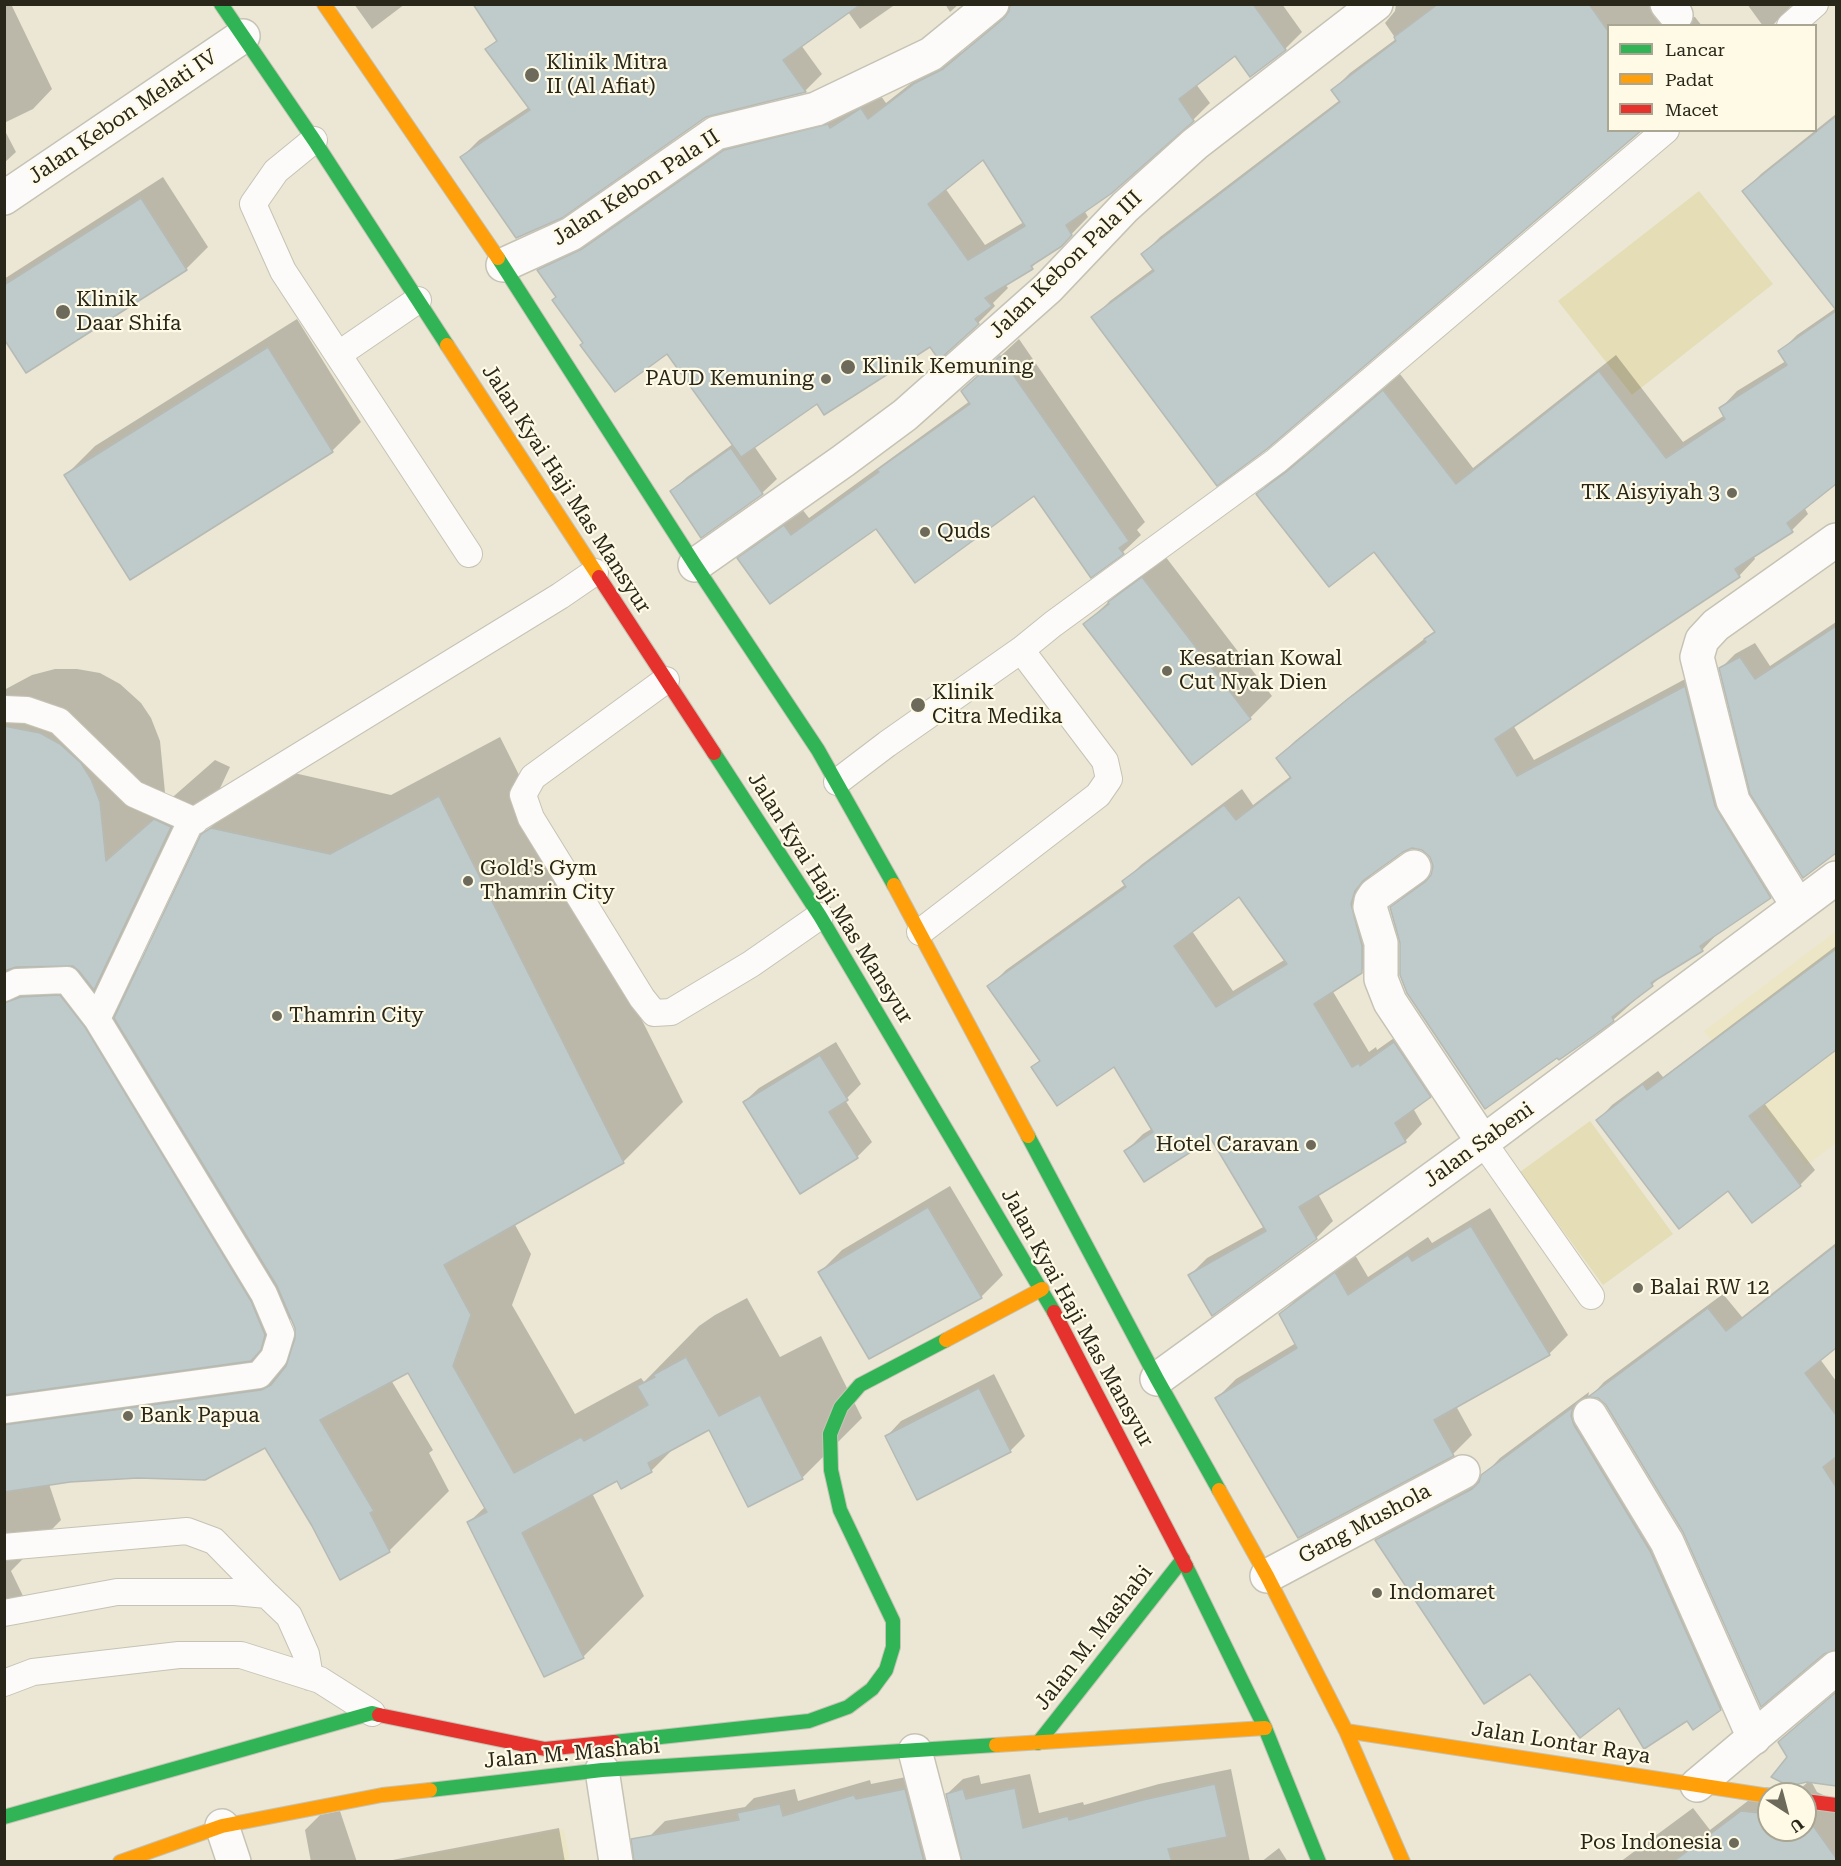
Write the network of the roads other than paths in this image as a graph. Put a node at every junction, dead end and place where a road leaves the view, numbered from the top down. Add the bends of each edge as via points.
1 (221, 4) edge
2 (324, 4) edge
3 (992, 4) edge
4 (1376, 4) edge
5 (1815, 4) edge
6 (1792, 24) edge
7 (243, 36) junction
8 (1664, 132) edge
9 (314, 140) junction
10 (4, 198) edge
11 (503, 265) junction
12 (418, 300) junction
13 (339, 354) junction
14 (1836, 540) edge
15 (469, 554) dead end
16 (695, 565) junction
17 (595, 572) junction
18 (1021, 650) junction
19 (666, 680) junction
20 (4, 709) edge
21 (837, 782) junction
22 (195, 821) junction
23 (1414, 867) dead end
24 (1836, 878) edge
25 (1798, 906) junction
26 (820, 916) junction
27 (920, 932) junction
28 (4, 988) edge
29 (97, 1019) junction
30 (1483, 1142) junction
31 (1042, 1289) junction
32 (1590, 1296) dead end
33 (1157, 1379) junction
34 (4, 1410) edge
35 (1590, 1415) dead end
36 (1463, 1472) dead end
37 (4, 1547) edge
38 (1183, 1559) junction
39 (1267, 1576) junction
40 (267, 1595) junction
41 (4, 1613) edge
42 (1836, 1668) edge
43 (310, 1677) junction
44 (4, 1683) edge
45 (372, 1713) junction
46 (1265, 1728) junction
47 (1346, 1731) junction
48 (1754, 1738) junction
49 (1038, 1743) junction
50 (915, 1750) junction
51 (602, 1770) junction
52 (1697, 1785) junction
53 (1757, 1794) edge
54 (1817, 1803) edge
55 (1836, 1805) edge
56 (4, 1817) edge
57 (222, 1826) junction
58 (120, 1862) edge
59 (234, 1862) edge
60 (616, 1862) edge
61 (944, 1862) edge
62 (1319, 1862) edge
63 (1402, 1862) edge

1 - 7 main road, Jalan Kyai Haji Mas Mansyur
2 - 11 main road, Jalan Kyai Haji Mas Mansyur
3 - 11 street, Jalan Kebon Pala II via 931,54 816,109 716,133 571,234
4 - 16 street, Jalan Kebon Pala III via 1195,144 1125,207 1047,288 905,414
5 - 6 lane
7 - 9 main road, Jalan Kyai Haji Mas Mansyur
7 - 10 street, Jalan Kebon Melati IV
8 - 18 lane via 1276,461
9 - 12 main road, Jalan Kyai Haji Mas Mansyur
9 - 13 lane via 276,171 253,204 283,270
11 - 16 main road, Jalan Kyai Haji Mas Mansyur
12 - 13 lane
12 - 17 main road, Jalan Kyai Haji Mas Mansyur
13 - 15 lane
14 - 25 street via 1716,625 1702,640 1696,657 1733,801
16 - 21 main road, Jalan Kyai Haji Mas Mansyur
17 - 19 main road, Jalan Kyai Haji Mas Mansyur
17 - 22 lane
18 - 21 lane
18 - 27 lane via 1105,760 1109,779 1098,795
19 - 26 main road, Jalan Kyai Haji Mas Mansyur
19 - 26 lane via 533,777 523,795 531,818 642,998 654,1012 671,1012
20 - 22 lane via 27,710 59,721 134,794
21 - 27 main road, Jalan Kyai Haji Mas Mansyur
22 - 29 lane via 190,823
23 - 30 street via 1371,901 1381,943 1381,979 1390,1002
24 - 25 street, Jalan Sabeni
25 - 30 street, Jalan Sabeni
26 - 31 main road, Jalan Kyai Haji Mas Mansyur
27 - 33 main road, Jalan Kyai Haji Mas Mansyur
28 - 29 lane via 17,982 67,980
29 - 34 lane via 264,1294 281,1334 274,1357 259,1376
30 - 32 lane
30 - 33 street, Jalan Sabeni
31 - 38 main road, Jalan Kyai Haji Mas Mansyur
31 - 45 main road via 860,1385 841,1407 830,1434 831,1470 840,1510 893,1621 893,1647 886,1670 872,1689 848,1707 809,1721 545,1749
33 - 39 main road, Jalan Kyai Haji Mas Mansyur
35 - 48 street via 1666,1542
36 - 39 street, Gang Mushola
37 - 40 lane via 187,1531 214,1541
38 - 46 main road, Jalan Kyai Haji Mas Mansyur
38 - 49 main road, Jalan M. Mashabi
39 - 47 main road, Jalan Kyai Haji Mas Mansyur
40 - 41 lane via 117,1592
40 - 43 lane via 289,1616 306,1654
42 - 48 street
43 - 44 lane via 241,1655 179,1655 33,1672
43 - 45 lane
45 - 56 main road
46 - 49 main road, Jalan M. Mashabi
46 - 62 main road, Jalan Kyai Haji Mas Mansyur
47 - 52 main road, Jalan Lontar Raya
47 - 63 main road, Jalan Kyai Haji Mas Mansyur
48 - 52 street
49 - 50 main road, Jalan M. Mashabi
50 - 51 main road, Jalan M. Mashabi
50 - 61 street
51 - 57 main road, Jalan M. Mashabi via 382,1795
51 - 60 street
52 - 53 main road, Jalan Lontar Raya
54 - 55 main road
57 - 58 main road, Jalan M. Mashabi
57 - 59 street

